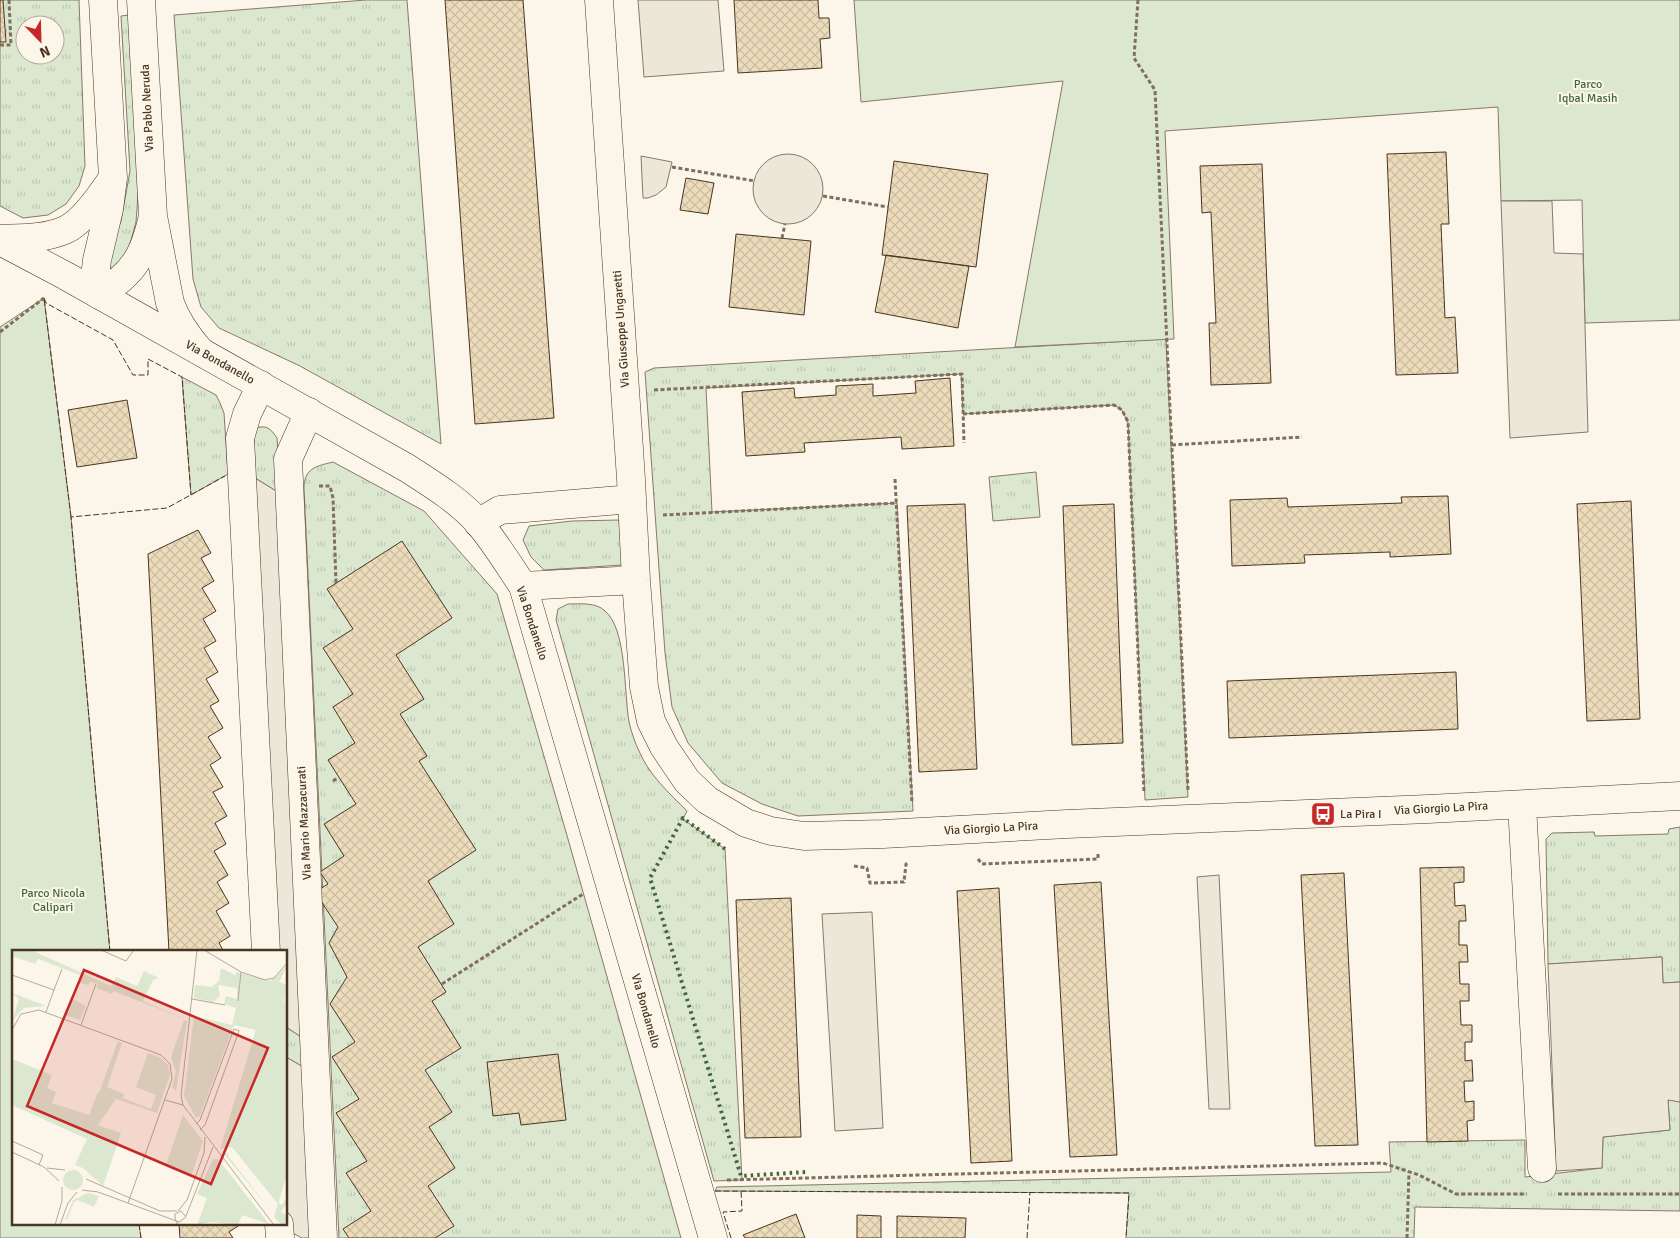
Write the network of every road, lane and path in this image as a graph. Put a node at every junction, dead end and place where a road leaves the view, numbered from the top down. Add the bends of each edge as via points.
1 (8, 0) edge
2 (103, 0) edge
3 (141, 0) edge
4 (599, 0) edge
5 (1138, 0) edge
6 (0, 45) edge
7 (672, 167) dead end
8 (113, 178) junction
9 (754, 181) dead end
10 (823, 196) dead end
11 (888, 207) dead end
12 (153, 216) junction
13 (785, 224) dead end
14 (782, 238) dead end
15 (0, 240) edge
16 (99, 294) junction
17 (44, 298) dead end
18 (0, 332) edge
19 (200, 351) junction
20 (260, 385) junction
21 (646, 390) dead end
22 (309, 412) junction
23 (963, 414) junction
24 (1302, 437) dead end
25 (964, 443) dead end
26 (1172, 445) junction
27 (895, 479) dead end
28 (313, 490) dead end
29 (632, 500) junction
30 (898, 504) junction
31 (655, 515) dead end
32 (478, 523) junction
33 (636, 580) junction
34 (336, 583) dead end
35 (523, 586) junction
36 (1680, 796) edge
37 (1145, 800) dead end
38 (1522, 805) junction
39 (913, 811) dead end
40 (1190, 819) junction
41 (1098, 850) dead end
42 (975, 856) dead end
43 (912, 861) dead end
44 (852, 866) dead end
45 (590, 890) dead end
46 (266, 950) edge
47 (442, 984) dead end
48 (1542, 1168) dead end
49 (1409, 1172) junction
50 (724, 1180) dead end
51 (1534, 1194) dead end
52 (1554, 1194) dead end
53 (1680, 1194) edge
54 (323, 1238) edge
55 (713, 1238) edge
56 (1407, 1238) edge

1 - 6 path via 11,45
2 - 8 street
3 - 12 street, Via Pablo Neruda
4 - 29 street, Via Giuseppe Ungaretti
5 - 26 path via 1134,58 1154,90
7 - 9 path
8 - 15 street via 89,210 66,230 38,238
8 - 16 street via 110,208 97,260
10 - 11 path
12 - 16 street, Via Pablo Neruda via 142,252 132,268
12 - 19 street, Via Pablo Neruda via 170,303 183,330
13 - 14 path
15 - 16 street, Via Bondanello
16 - 19 street, Via Bondanello
17 - 18 path
19 - 20 street, Via Bondanello
20 - 22 street, Via Bondanello
20 - 46 street via 240,438
21 - 23 path via 962,374
22 - 32 street, Via Bondanello via 407,468 443,492
22 - 54 street, Via Mario Mazzacurati via 288,459
23 - 25 path
23 - 37 path via 1114,405 1122,410 1128,422
24 - 26 path
26 - 40 path
27 - 30 path
28 - 34 path via 319,486 330,486 333,498
29 - 32 street via 500,510
29 - 33 street, Via Giorgio La Pira
30 - 31 path
30 - 39 path
32 - 35 street, Via Bondanello
33 - 35 street
33 - 40 street, Via Giorgio La Pira via 644,687 651,721 687,781 707,800 746,823 772,832 804,836
35 - 55 street, Via Bondanello
36 - 38 street, Via Giorgio La Pira
38 - 40 street, Via Giorgio La Pira
38 - 48 street
41 - 42 path via 1098,859 1046,862 982,864
43 - 44 path via 906,864 904,882 870,883 867,868
45 - 47 path
49 - 50 path via 1384,1163
49 - 51 path via 1456,1194
49 - 56 path
52 - 53 path

